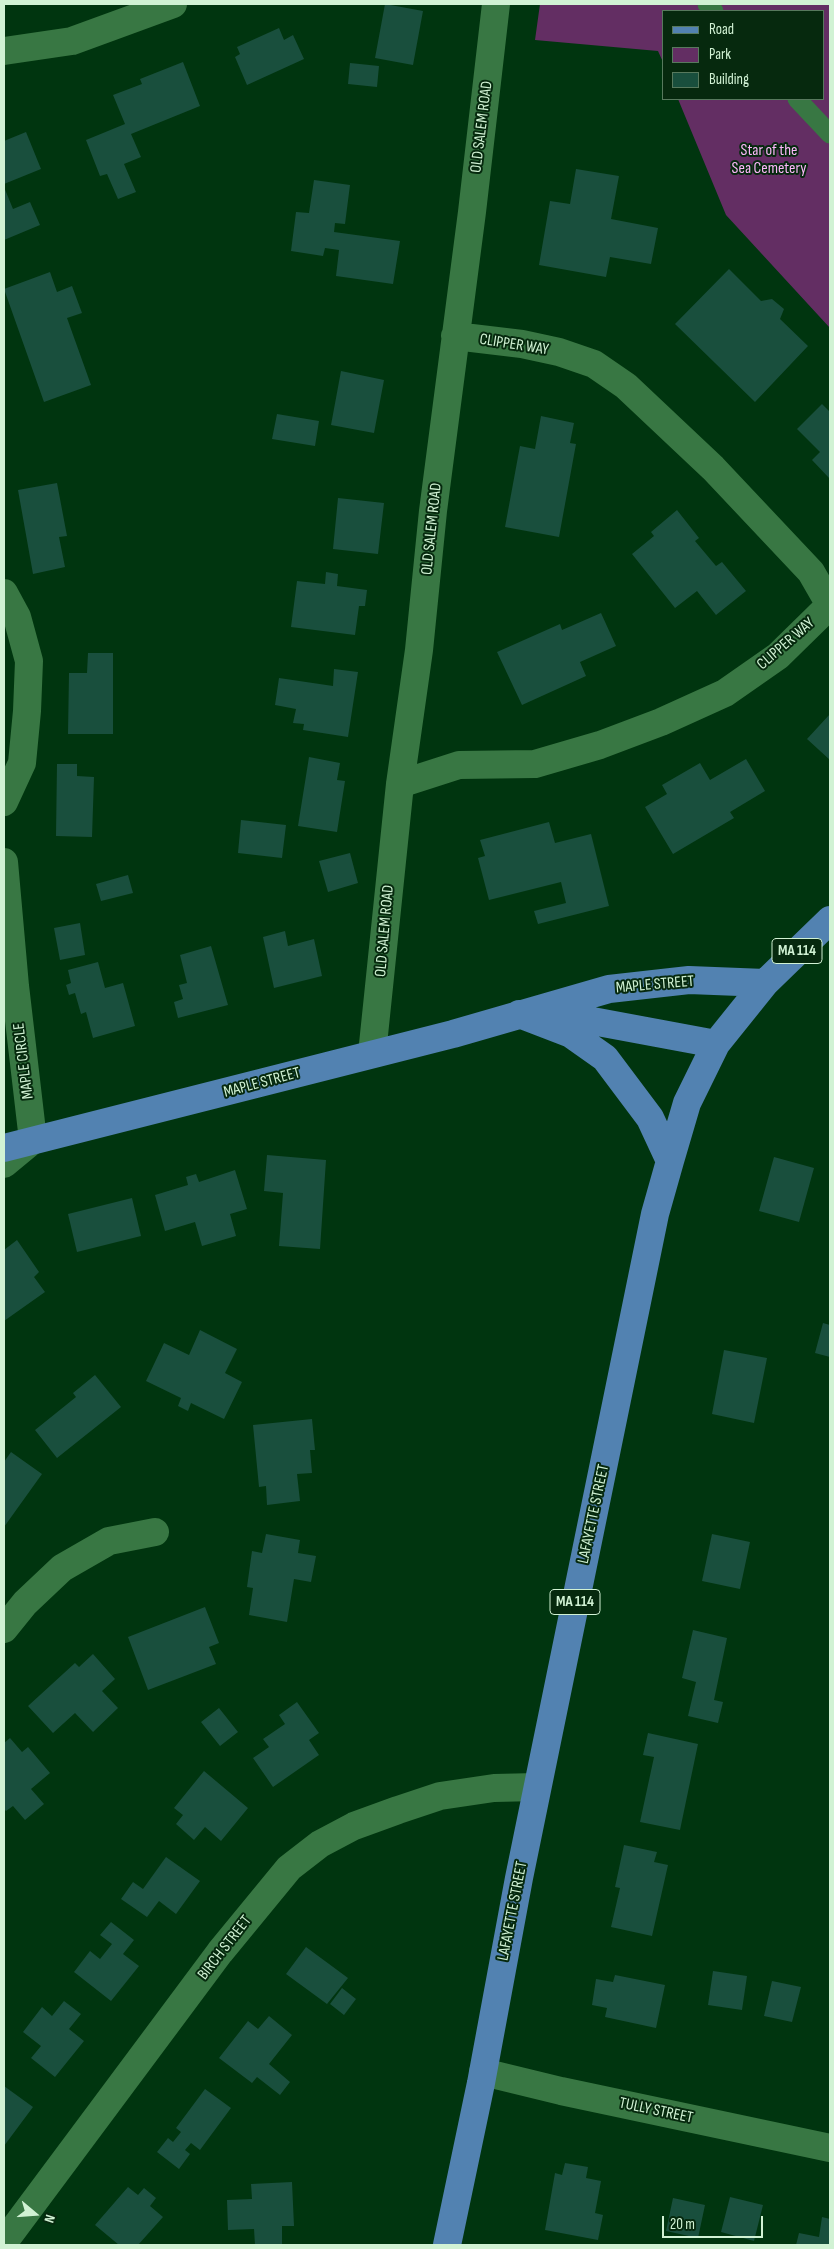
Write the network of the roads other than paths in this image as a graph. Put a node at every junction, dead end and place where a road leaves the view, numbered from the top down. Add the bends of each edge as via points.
1 (173, 4) edge
2 (496, 4) edge
3 (4, 51) edge
4 (797, 100) edge
5 (830, 134) edge
6 (455, 336) junction
7 (4, 593) edge
8 (400, 784) junction
9 (4, 802) edge
10 (4, 862) edge
11 (830, 920) edge
12 (765, 983) junction
13 (519, 1014) junction
14 (716, 1044) junction
15 (372, 1054) junction
16 (33, 1140) junction
17 (4, 1148) edge
18 (670, 1161) junction
19 (4, 1164) edge
20 (155, 1532) dead end
21 (4, 1629) edge
22 (538, 1787) junction
23 (483, 2072) junction
24 (830, 2148) edge
25 (4, 2242) edge
26 (447, 2245) edge

1 - 3 street via 72,40
2 - 6 street, OLD SALEM ROAD
4 - 5 lane
6 - 8 street, OLD SALEM ROAD via 419,650
6 - 8 street, CLIPPER WAY via 559,352 594,364 626,386 712,468 811,572 830,605 778,656 724,693 661,722 600,745 535,764 459,765
7 - 9 street via 17,617 29,661 22,763
8 - 15 street, OLD SALEM ROAD
10 - 16 street, MAPLE CIRCLE via 14,986
11 - 12 main road, LAFAYETTE STREET / MA 114
12 - 13 main road, MAPLE STREET via 689,980 609,990
12 - 14 main road, LAFAYETTE STREET / MA 114
13 - 14 main road, MAPLE STREET via 587,1020
13 - 15 main road, MAPLE STREET
13 - 18 main road via 571,1034 605,1058 650,1118
14 - 18 main road, LAFAYETTE STREET / MA 114 via 687,1102
15 - 16 main road, MAPLE STREET
16 - 17 main road, MAPLE STREET
16 - 19 street
18 - 22 main road, LAFAYETTE STREET / MA 114 via 656,1214
20 - 21 street via 109,1541 62,1568 25,1603
22 - 23 main road, LAFAYETTE STREET / MA 114
22 - 25 street, BIRCH STREET via 494,1788 440,1796 354,1826 320,1844 290,1868 220,1952
23 - 24 street, TULLY STREET
23 - 26 main road, LAFAYETTE STREET / MA 114

